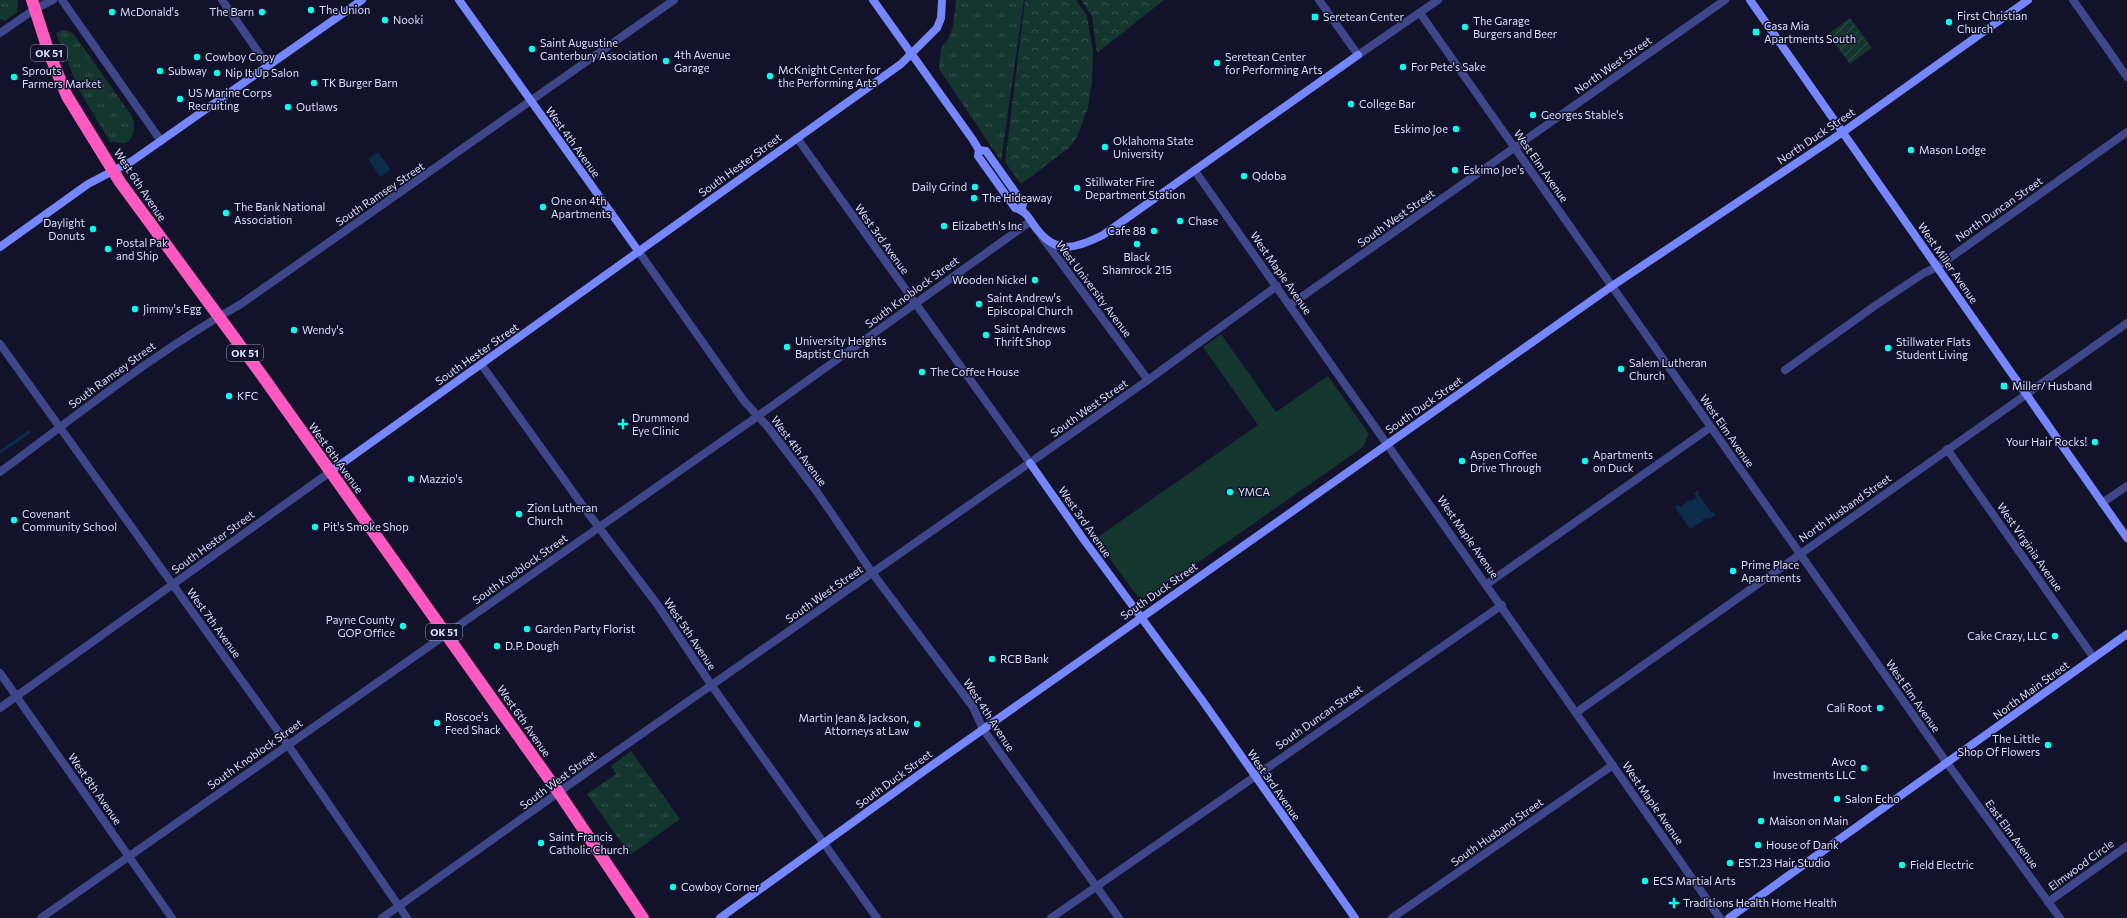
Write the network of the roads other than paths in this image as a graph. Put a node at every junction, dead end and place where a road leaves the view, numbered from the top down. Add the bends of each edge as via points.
1 (53, 0) edge
2 (62, 0) edge
3 (222, 0) edge
4 (362, 0) edge
5 (459, 0) edge
6 (674, 0) edge
7 (873, 0) edge
8 (942, 0) edge
9 (1319, 0) edge
10 (1438, 0) edge
11 (1725, 0) edge
12 (1750, 0) edge
13 (2028, 0) edge
14 (2073, 0) edge
15 (33, 4) edge
16 (1420, 13) junction
17 (0, 33) edge
18 (911, 53) junction
19 (1358, 55) junction
20 (268, 66) junction
21 (2127, 77) edge
22 (530, 102) junction
23 (1843, 132) junction
24 (2127, 132) edge
25 (797, 138) junction
26 (161, 141) junction
27 (1514, 147) junction
28 (113, 170) junction
29 (1195, 171) junction
30 (1031, 221) junction
31 (1041, 237) junction
32 (0, 247) edge
33 (639, 252) junction
34 (1937, 267) junction
35 (1277, 286) junction
36 (1612, 286) junction
37 (914, 304) junction
38 (1290, 305) junction
39 (219, 316) junction
40 (2127, 323) edge
41 (0, 344) edge
42 (481, 364) junction
43 (1784, 370) dead end
44 (1148, 380) junction
45 (2026, 394) junction
46 (758, 416) junction
47 (60, 427) junction
48 (1711, 427) junction
49 (1388, 443) junction
50 (1947, 449) junction
51 (1030, 463) junction
52 (0, 472) edge
53 (330, 472) junction
54 (2127, 486) edge
55 (2102, 503) junction
56 (599, 527) junction
57 (2127, 538) edge
58 (1800, 554) junction
59 (873, 574) junction
60 (173, 584) junction
61 (1487, 584) junction
62 (1502, 605) junction
63 (1141, 618) junction
64 (446, 634) junction
65 (2127, 634) edge
66 (2094, 658) junction
67 (0, 673) edge
68 (712, 686) junction
69 (16, 696) junction
70 (0, 708) edge
71 (1576, 712) junction
72 (983, 729) junction
73 (288, 745) junction
74 (1947, 763) junction
75 (1613, 765) junction
76 (1254, 776) junction
77 (559, 792) junction
78 (825, 843) junction
79 (2127, 846) edge
80 (129, 856) junction
81 (1096, 885) junction
82 (2048, 902) junction
83 (399, 906) junction
84 (41, 918) edge
85 (172, 918) edge
86 (382, 918) edge
87 (407, 918) edge
88 (643, 918) edge
89 (720, 918) edge
90 (877, 918) edge
91 (1051, 918) edge
92 (1119, 918) edge
93 (1355, 918) edge
94 (1392, 918) edge
95 (1720, 918) edge
96 (1729, 918) edge
97 (2060, 918) edge

1 - 15 street
2 - 26 street
3 - 20 street
4 - 20 street
5 - 22 street, West 4th Avenue
6 - 22 street, South Ramsey Street
7 - 18 street, West University Avenue
8 - 18 street, South Hester Street via 941,18 936,28
9 - 19 street
10 - 16 street
11 - 27 street, North West Street
12 - 23 street, West Miller Avenue
13 - 23 street, North Duck Street
14 - 21 street
15 - 17 street
15 - 28 highway, West 6th Avenue / OK 51 via 67,96
16 - 19 street
16 - 27 street, West Elm Avenue
18 - 25 street, South Hester Street via 901,64
18 - 30 street, West University Avenue via 979,150 986,151 1020,198 1023,203 1022,210
19 - 29 street
20 - 26 street
22 - 33 street, West 4th Avenue
22 - 39 street, South Ramsey Street via 241,304
23 - 34 street, West Miller Avenue
23 - 36 street, North Duck Street
24 - 34 street, North Duncan Street
25 - 33 street, South Hester Street
25 - 37 street, West 3rd Avenue
26 - 28 street via 132,161
27 - 36 street, West Elm Avenue
27 - 38 street, South West Street
28 - 32 street via 88,184
28 - 39 highway, West 6th Avenue / OK 51
29 - 31 street via 1103,235 1085,244 1066,248 1053,245
29 - 35 street, West Maple Avenue
30 - 31 street, West University Avenue
30 - 37 street, South Knoblock Street
31 - 44 street, West University Avenue
33 - 42 street, South Hester Street
33 - 46 street, West 4th Avenue via 744,401
34 - 43 street, North Duncan Street via 1876,305
34 - 45 street, West Miller Avenue
35 - 38 street, West Maple Avenue
35 - 44 street, South West Street
36 - 48 street, West Elm Avenue
36 - 49 street, South Duck Street
37 - 46 street, South Knoblock Street
37 - 51 street, West 3rd Avenue
38 - 49 street, West Maple Avenue
39 - 47 street, South Ramsey Street via 178,342
39 - 53 highway, West 6th Avenue / OK 51
40 - 45 street, North Husband Street
41 - 47 street, West 7th Avenue
42 - 53 street, South Hester Street
42 - 56 street, West 5th Avenue
44 - 51 street, South West Street
45 - 50 street, North Husband Street
45 - 55 street, West Miller Avenue
46 - 56 street, South Knoblock Street
46 - 59 street, West 4th Avenue via 817,492
47 - 52 street, South Ramsey Street
47 - 60 street, West 7th Avenue
48 - 58 street, West Elm Avenue
48 - 61 street
49 - 61 street, West Maple Avenue
49 - 63 street, South Duck Street
50 - 58 street, North Husband Street
50 - 66 street, West Virginia Avenue
51 - 59 street, South West Street
51 - 63 street, West 3rd Avenue
53 - 60 street, South Hester Street
53 - 64 highway, West 6th Avenue / OK 51
54 - 55 street
55 - 57 street, West Miller Avenue
56 - 64 street, South Knoblock Street
56 - 68 street, West 5th Avenue via 657,604
58 - 71 street, North Husband Street
58 - 74 street, West Elm Avenue
59 - 68 street, South West Street
59 - 72 street, West 4th Avenue via 974,707
60 - 69 street, South Hester Street
60 - 73 street, West 7th Avenue
61 - 62 street, West Maple Avenue
62 - 71 street, West Maple Avenue
62 - 76 street, South Duncan Street
63 - 72 street, South Duck Street
63 - 76 street, West 3rd Avenue
64 - 73 street, South Knoblock Street
64 - 77 highway, West 6th Avenue / OK 51
65 - 66 street, North Main Street
66 - 74 street, North Main Street
67 - 69 street, West 8th Avenue
68 - 77 street, South West Street
68 - 78 street, West 5th Avenue
69 - 70 street, South Hester Street
69 - 80 street, West 8th Avenue
71 - 75 street, West Maple Avenue
72 - 78 street, South Duck Street
72 - 81 street, West 4th Avenue
73 - 80 street, South Knoblock Street
73 - 83 street, West 7th Avenue
74 - 82 street, East Elm Avenue
74 - 96 street, North Main Street
75 - 94 street, South Husband Street
75 - 95 street, West Maple Avenue
76 - 81 street, South Duncan Street
76 - 93 street, West 3rd Avenue
77 - 83 street, South West Street
77 - 88 highway, West 6th Avenue / OK 51
78 - 89 street, South Duck Street
78 - 90 street, West 5th Avenue
79 - 82 street, Elmwood Circle
80 - 84 street, South Knoblock Street
80 - 85 street, West 8th Avenue
81 - 91 street, South Duncan Street
81 - 92 street, West 4th Avenue
82 - 97 street, East Elm Avenue
83 - 86 street, South West Street
83 - 87 street, West 7th Avenue

